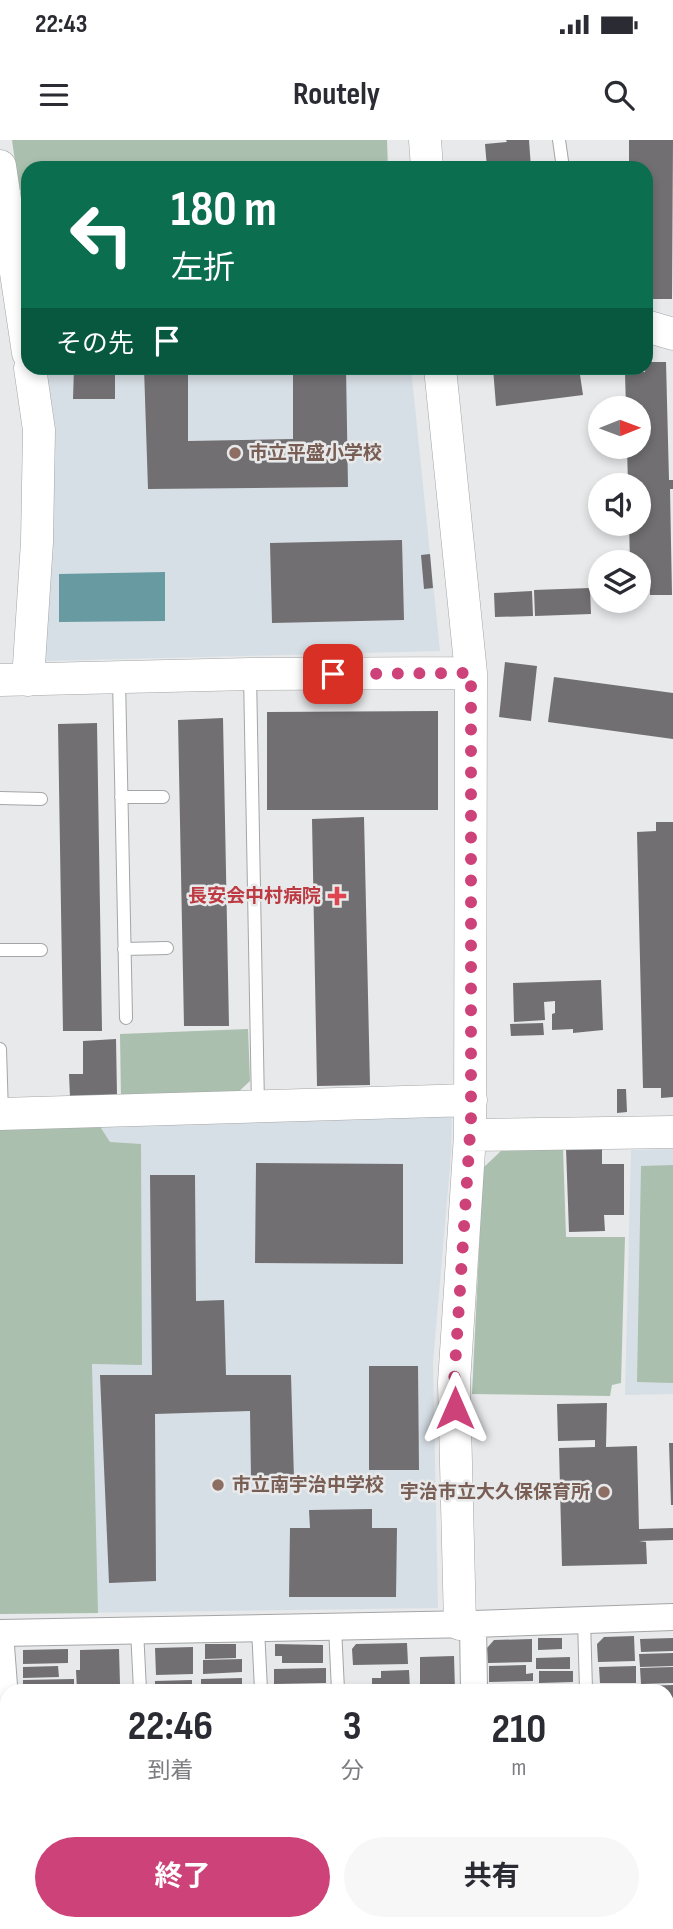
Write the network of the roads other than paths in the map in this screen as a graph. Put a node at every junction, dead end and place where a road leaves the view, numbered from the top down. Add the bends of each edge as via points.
1 (425, 140) edge
2 (559, 140) edge
3 (426, 161) edge
4 (562, 161) edge
5 (0, 166) edge
6 (21, 306) edge
7 (653, 329) edge
8 (673, 334) edge
9 (31, 375) edge
10 (441, 375) edge
11 (471, 673) junction
12 (250, 674) junction
13 (119, 676) junction
14 (14, 680) edge
15 (121, 797) junction
16 (163, 797) dead end
17 (0, 799) edge
18 (41, 799) dead end
19 (167, 948) dead end
20 (124, 949) junction
21 (0, 950) edge
22 (41, 950) dead end
23 (125, 1018) dead end
24 (0, 1049) edge
25 (471, 1100) junction
26 (258, 1106) junction
27 (1, 1114) edge
28 (673, 1132) edge
29 (470, 1135) junction
30 (673, 1617) edge
31 (584, 1620) junction
32 (466, 1624) junction
33 (335, 1627) junction
34 (258, 1628) junction
35 (137, 1630) junction
36 (0, 1633) edge
37 (4, 1684) edge
38 (140, 1684) edge
39 (261, 1684) edge
40 (338, 1684) edge
41 (473, 1684) edge
42 (586, 1684) edge

1 - 3 street
2 - 4 lane
5 - 6 street
7 - 8 street
9 - 14 street via 39,430 37,541
10 - 11 street
11 - 12 street
11 - 25 street
12 - 13 street
12 - 26 lane
13 - 14 street
13 - 15 lane
15 - 16 lane
15 - 20 lane
17 - 18 lane
19 - 20 lane
20 - 23 lane
21 - 22 lane
24 - 27 lane
25 - 26 street
25 - 29 street
26 - 27 street
28 - 29 street
29 - 32 street via 454,1383
30 - 31 street
31 - 32 street
31 - 42 lane
32 - 33 street
32 - 41 street
33 - 34 street
33 - 40 lane
34 - 35 street
34 - 39 lane
35 - 36 street
35 - 38 lane
36 - 37 street

